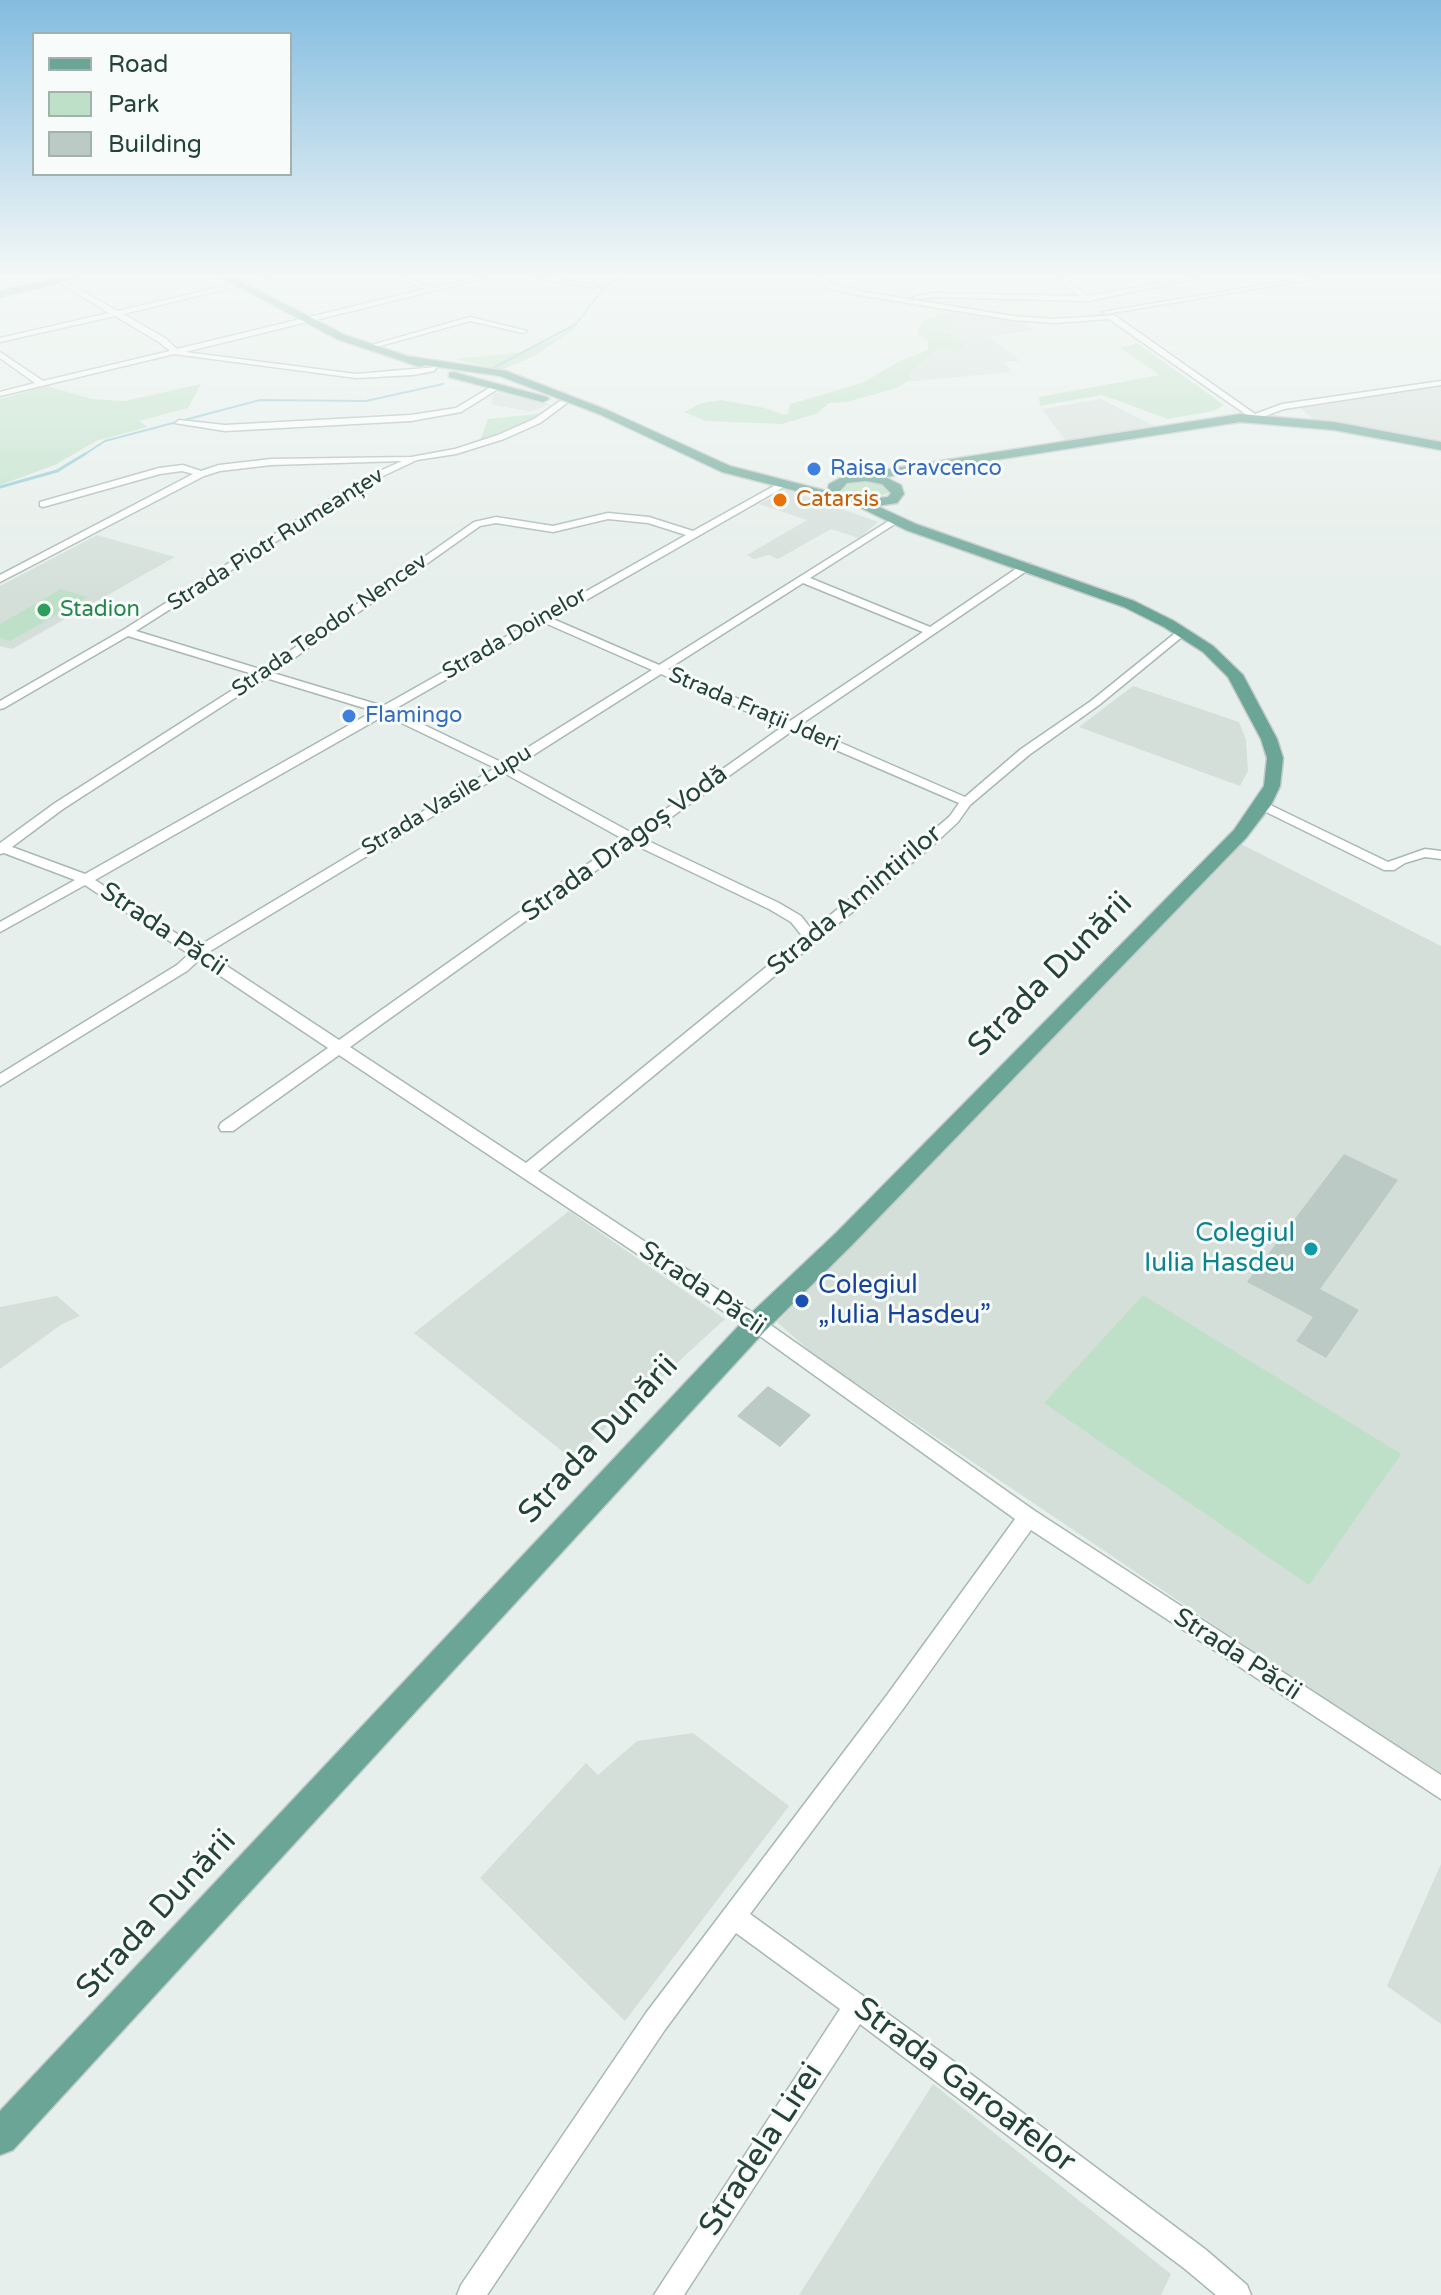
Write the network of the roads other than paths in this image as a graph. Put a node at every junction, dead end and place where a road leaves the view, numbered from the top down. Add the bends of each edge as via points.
1 (36, 385) edge
2 (484, 385) edge
3 (530, 385) edge
4 (1208, 385) edge
5 (1427, 385) edge
6 (494, 389) junction
7 (0, 394) edge
8 (561, 398) junction
9 (1254, 417) junction
10 (179, 423) dead end
11 (1441, 446) edge
12 (415, 458) junction
13 (926, 467) junction
14 (201, 474) junction
15 (751, 476) junction
16 (854, 478) junction
17 (781, 485) junction
18 (894, 485) junction
19 (837, 497) junction
20 (892, 500) junction
21 (43, 504) dead end
22 (862, 504) junction
23 (895, 520) junction
24 (911, 527) junction
25 (692, 534) junction
26 (1027, 566) junction
27 (0, 579) edge
28 (803, 579) junction
29 (542, 618) junction
30 (931, 631) junction
31 (127, 632) junction
32 (1183, 632) junction
33 (661, 670) junction
34 (266, 673) junction
35 (0, 706) edge
36 (384, 710) junction
37 (791, 726) junction
38 (504, 768) junction
39 (966, 802) junction
40 (1262, 805) junction
41 (633, 839) junction
42 (1, 849) edge
43 (1441, 855) edge
44 (85, 879) junction
45 (0, 928) edge
46 (811, 938) junction
47 (198, 953) junction
48 (339, 1049) junction
49 (0, 1081) edge
50 (227, 1127) dead end
51 (527, 1171) junction
52 (756, 1324) junction
53 (1028, 1517) junction
54 (1441, 1788) edge
55 (733, 1916) junction
56 (857, 2006) junction
57 (0, 2137) edge
58 (471, 2295) edge
59 (668, 2295) edge
60 (1237, 2295) edge

1 - 7 street
2 - 6 main road
3 - 8 main road
4 - 9 street
5 - 9 street via 1282,407
6 - 8 main road
6 - 10 street via 451,412 411,418 225,428
8 - 12 street, Strada Piotr Rumeanțev via 537,421 501,437
8 - 15 main road via 603,412 689,455
9 - 11 main road
9 - 13 main road
12 - 14 street via 248,463
12 - 31 street, Strada Piotr Rumeanțev via 363,482
13 - 16 main road
13 - 18 main road
14 - 21 street via 183,468 159,471
14 - 27 street
15 - 16 main road
15 - 17 main road
16 - 18 main road
16 - 19 main road via 833,487
17 - 19 main road
17 - 25 street, Strada Doinelor
18 - 20 main road via 898,492
19 - 22 main road
20 - 22 main road
20 - 24 main road
22 - 23 main road, Strada Dunării
23 - 24 main road, Strada Dunării
23 - 28 street, Strada Vasile Lupu
24 - 26 main road, Strada Dunării
25 - 29 street, Strada Doinelor
25 - 34 street, Strada Teodor Nencev via 649,520 608,516 553,529 481,522
26 - 30 street, Strada Dragoș Vodă
26 - 32 main road, Strada Dunării via 1129,604
28 - 30 street
28 - 33 street, Strada Vasile Lupu
29 - 33 street, Strada Frații Jderi
29 - 36 street, Strada Doinelor
30 - 37 street, Strada Dragoș Vodă
31 - 34 street
31 - 35 street, Strada Piotr Rumeanțev
32 - 39 street, Strada Amintirilor
32 - 40 main road, Strada Dunării via 1235,675 1269,739 1275,758 1272,786
33 - 37 street, Strada Frații Jderi
33 - 38 street, Strada Vasile Lupu
34 - 36 street
34 - 42 street, Strada Teodor Nencev
36 - 38 street
36 - 44 street, Strada Doinelor
37 - 39 street, Strada Frații Jderi
37 - 41 street, Strada Dragoș Vodă
38 - 41 street
38 - 47 street, Strada Vasile Lupu
39 - 46 street, Strada Amintirilor via 954,819
40 - 43 street via 1389,867 1425,853
40 - 52 main road, Strada Dunării via 1222,853
41 - 46 street via 785,912
41 - 48 street, Strada Dragoș Vodă
42 - 44 street, Strada Păcii
44 - 45 street, Strada Doinelor
44 - 47 street, Strada Păcii
46 - 51 street, Strada Amintirilor
47 - 48 street, Strada Păcii
47 - 49 street, Strada Vasile Lupu
48 - 50 street, Strada Dragoș Vodă
48 - 51 street, Strada Păcii
51 - 52 street, Strada Păcii
52 - 53 street, Strada Păcii
52 - 57 main road, Strada Dunării
53 - 54 street, Strada Păcii
53 - 55 street
55 - 56 street, Strada Garoafelor
55 - 58 street
56 - 59 street, Stradela Lirei
56 - 60 street, Strada Garoafelor

